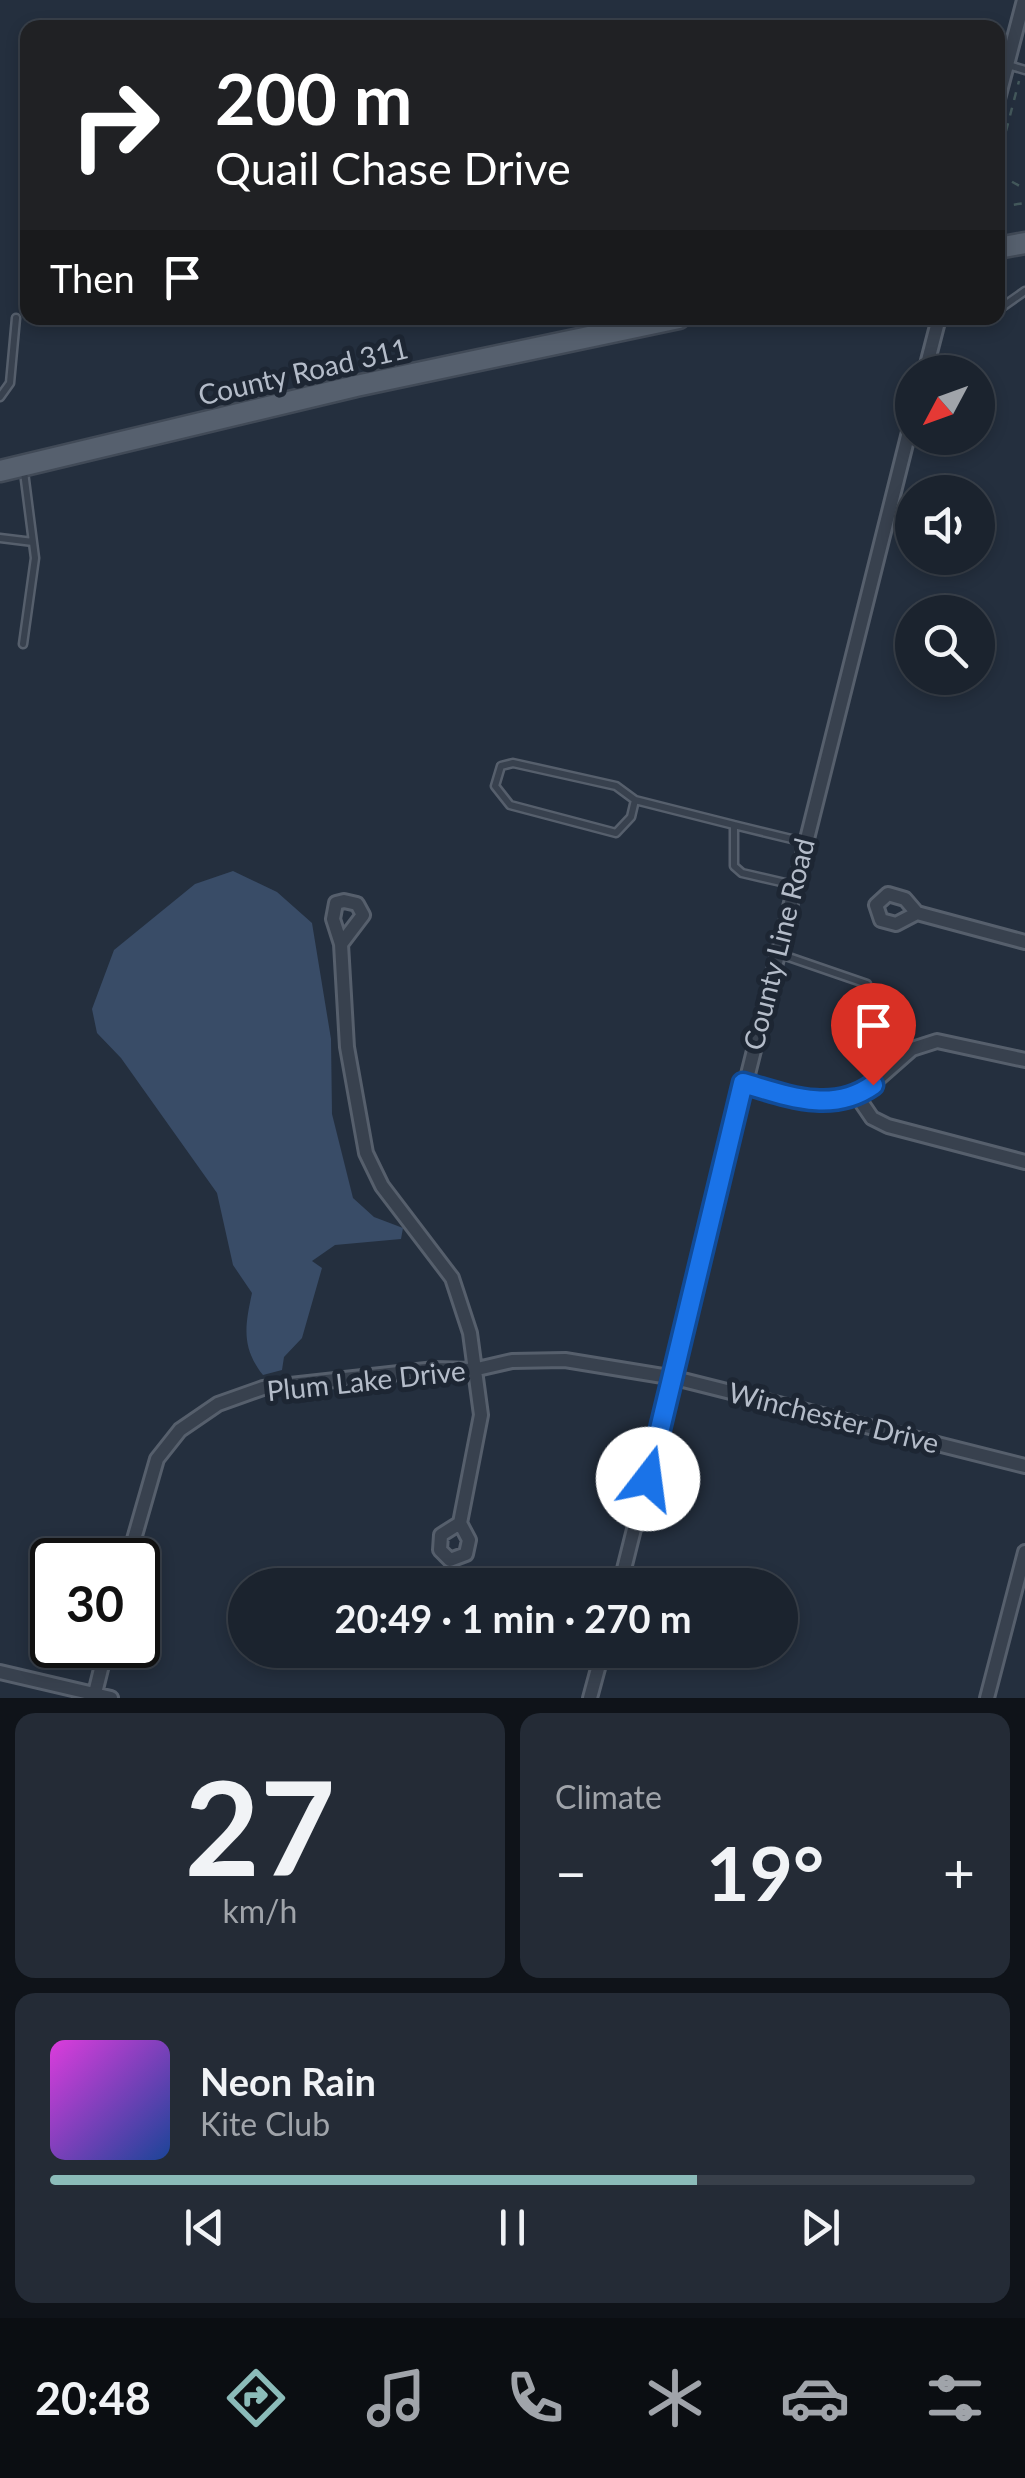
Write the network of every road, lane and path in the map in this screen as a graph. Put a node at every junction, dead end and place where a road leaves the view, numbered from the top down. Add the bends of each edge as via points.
1 (1024, 0) edge
2 (1006, 64) junction
3 (1005, 68) edge
4 (1023, 70) edge
5 (1005, 136) edge
6 (16, 318) dead end
7 (646, 325) edge
8 (937, 325) edge
9 (929, 355) edge
10 (0, 397) edge
11 (903, 455) edge
12 (23, 466) junction
13 (0, 471) edge
14 (0, 538) edge
15 (34, 542) junction
16 (23, 644) dead end
17 (635, 800) junction
18 (734, 826) junction
19 (804, 842) junction
20 (794, 885) junction
21 (916, 912) dead end
22 (1025, 942) edge
23 (342, 944) dead end
24 (776, 952) junction
25 (866, 984) dead end
26 (1025, 1060) edge
27 (743, 1083) junction
28 (857, 1096) junction
29 (1025, 1162) edge
30 (583, 1362) joint
31 (474, 1370) junction
32 (675, 1378) junction
33 (1025, 1466) edge
34 (460, 1523) dead end
35 (133, 1538) edge
36 (1025, 1552) edge
37 (625, 1568) edge
38 (101, 1668) edge
39 (598, 1668) edge
40 (0, 1674) edge
41 (95, 1693) junction
42 (111, 1698) edge
43 (590, 1698) edge
44 (986, 1698) edge

1 - 2 street
2 - 3 street
2 - 4 lane
4 - 5 path
6 - 10 lane via 10,382
7 - 12 main road, County Road 311
8 - 9 street
11 - 19 street, County Line Road
12 - 13 main road, County Road 311
12 - 15 lane
14 - 15 lane
15 - 16 lane
17 - 17 lane via 616,833 510,805 495,786 500,766 513,763 616,786
17 - 18 lane
18 - 19 lane
18 - 20 lane via 734,866
19 - 20 street, County Line Road
20 - 24 street, County Line Road
21 - 22 street
23 - 31 street via 346,1047 366,1153 382,1186 452,1278
24 - 25 lane
24 - 27 street, County Line Road
26 - 28 street via 936,1041 912,1048
27 - 28 street via 820,1102
27 - 32 street, County Line Road
28 - 29 street via 872,1118 888,1126
30 - 31 street, Plum Lake Drive via 512,1360
30 - 32 street, Winchester Drive
31 - 34 street via 479,1444
31 - 35 street, Plum Lake Drive via 436,1368 263,1388 203,1412 168,1444 149,1474
32 - 33 street, Winchester Drive
32 - 37 street, County Line Road
36 - 44 street
38 - 41 street
39 - 43 street
40 - 41 street
41 - 42 street

